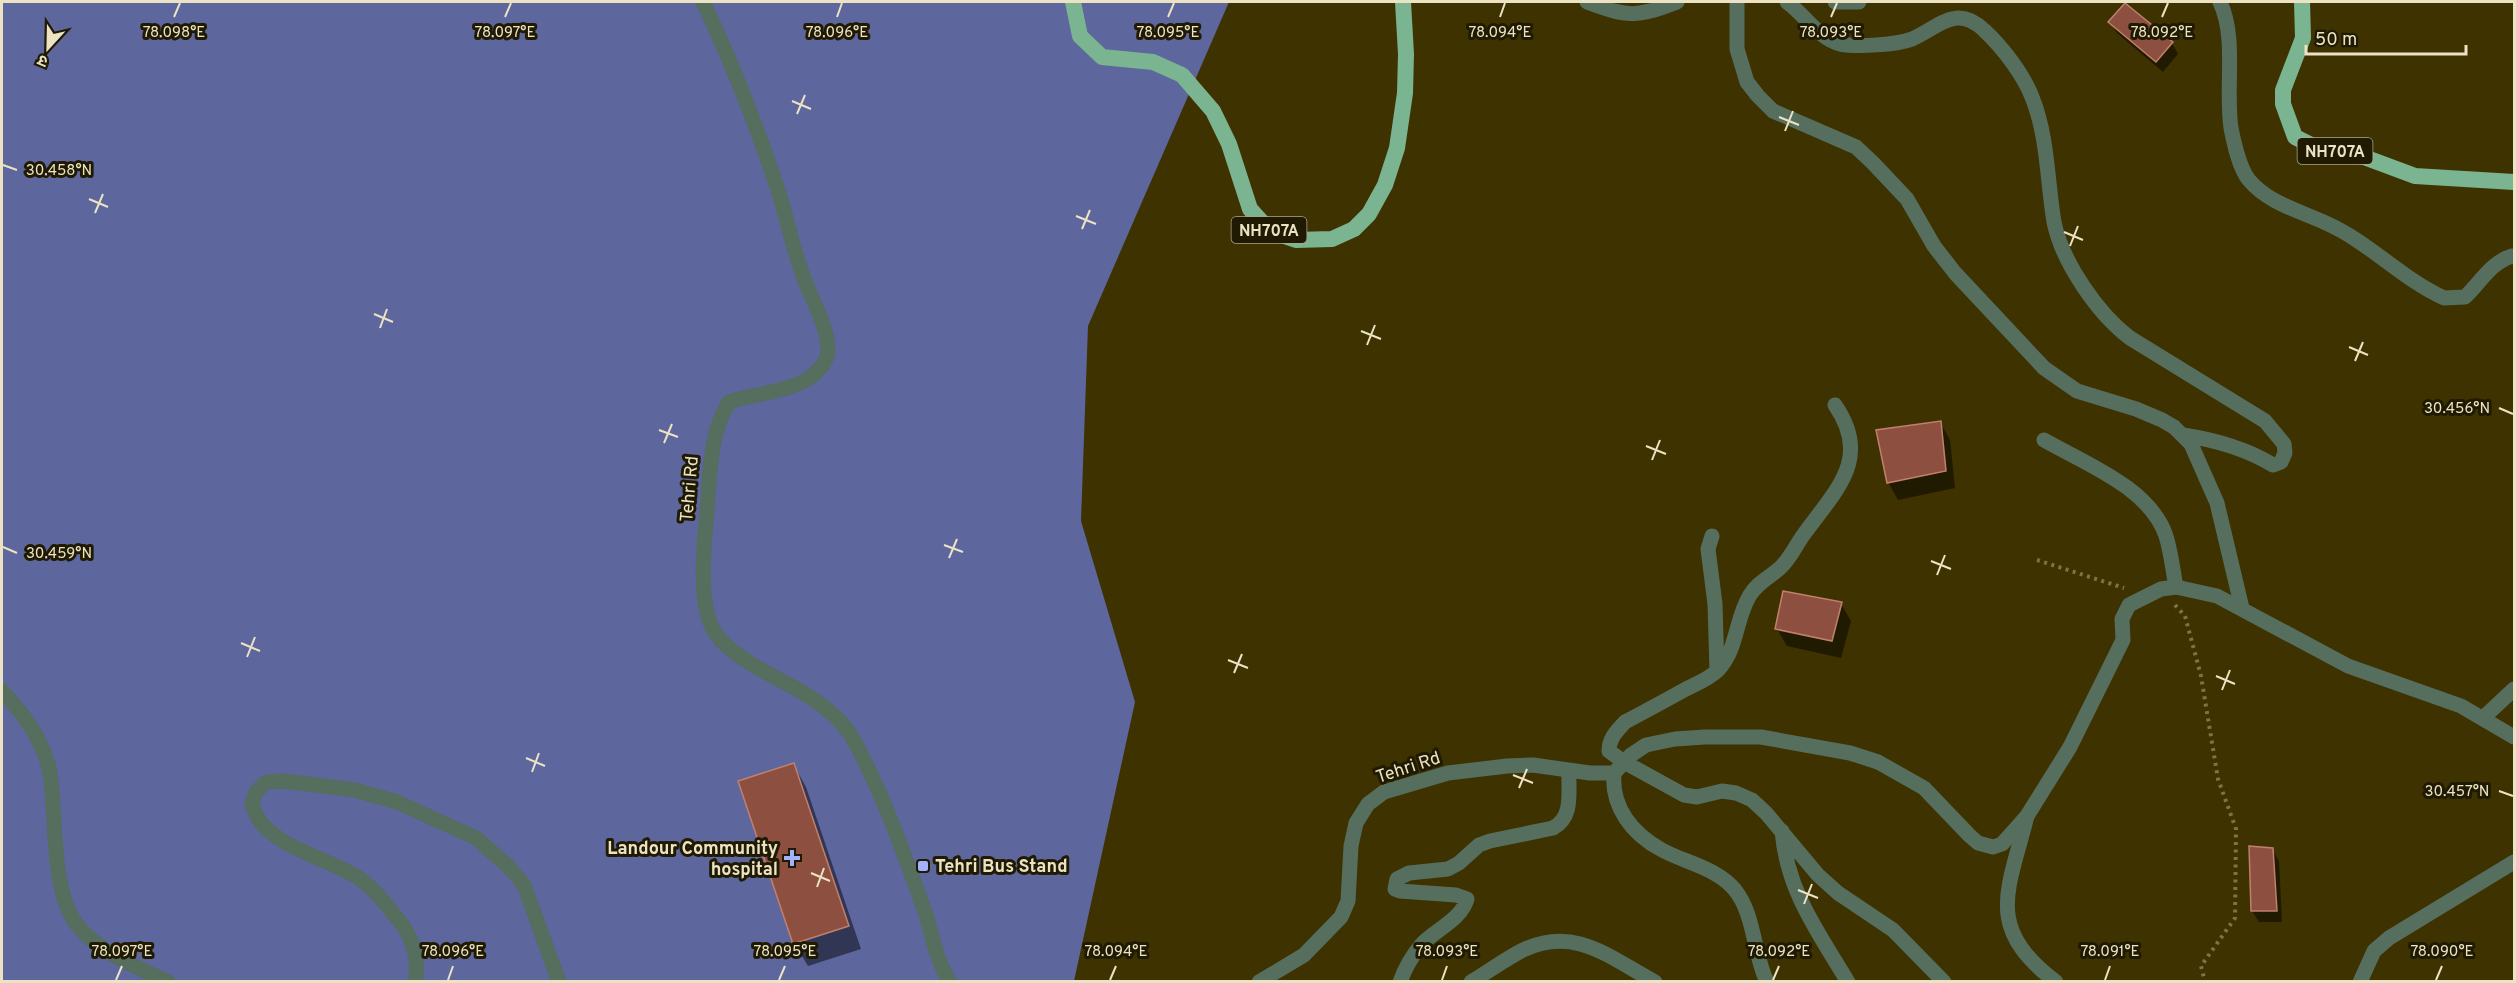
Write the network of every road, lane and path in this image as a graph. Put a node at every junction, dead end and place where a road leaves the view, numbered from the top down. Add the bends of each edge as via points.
1 (703, 2) edge
2 (1073, 2) edge
3 (1403, 2) edge
4 (1587, 2) edge
5 (1677, 2) edge
6 (1737, 2) edge
7 (1788, 2) edge
8 (1835, 2) edge
9 (1859, 2) edge
10 (2220, 2) edge
11 (2302, 2) edge
12 (2514, 182) edge
13 (2514, 257) edge
14 (1835, 405) dead end
15 (2183, 435) junction
16 (2044, 440) dead end
17 (1712, 536) dead end
18 (2037, 560) dead end
19 (2130, 588) dead end
20 (2168, 588) junction
21 (2242, 608) junction
22 (1717, 671) junction
23 (2514, 688) edge
24 (2, 691) edge
25 (2483, 718) junction
26 (2514, 737) edge
27 (1619, 767) junction
28 (1569, 771) junction
29 (2027, 816) junction
30 (1782, 831) junction
31 (2514, 862) edge
32 (168, 981) edge
33 (415, 981) edge
34 (559, 981) edge
35 (950, 981) edge
36 (1258, 981) edge
37 (1400, 981) edge
38 (1471, 981) edge
39 (1655, 981) edge
40 (1767, 981) edge
41 (1848, 981) edge
42 (1944, 981) edge
43 (2056, 981) edge
44 (2205, 981) edge
45 (2360, 981) edge

1 - 35 street, Tehri Rd via 723,44 776,185 802,276 827,341 827,357 804,382 729,402 722,414 712,450 702,564 706,604 713,629 724,642 814,699 851,734 897,835
2 - 3 highway, NH707A via 1080,36 1102,57 1153,62 1182,75 1213,111 1229,144 1250,209 1270,231 1296,240 1332,239 1354,229 1369,214 1385,184 1397,148 1405,93
4 - 5 street via 1630,15
6 - 15 street via 1737,49 1747,81 1773,111 1856,147 1907,199 1955,273 2060,381 2090,396 2162,420
7 - 15 street via 1839,44 1902,42 1959,17 1983,29 2032,95 2042,128 2055,225 2076,274 2093,299 2114,326 2130,338 2265,421 2284,444 2285,453 2281,462 2273,465 2237,447
8 - 9 street
10 - 13 street via 2229,42 2232,129 2247,178 2262,193 2331,225 2444,298 2465,297 2492,267 2502,259
11 - 12 highway, NH707A via 2303,38 2283,90 2283,104 2295,137 2315,147 2364,157 2415,176
14 - 22 street via 1846,421 1850,464 1836,492 1790,557 1750,595 1734,644
15 - 21 street via 2197,453 2217,503
16 - 20 street via 2149,505 2166,537
17 - 22 street via 1708,549
18 - 19 path
20 - 21 street via 2207,593
20 - 29 street via 2129,605 2122,619 2123,640 2070,747
20 - 44 path via 2185,616 2201,676 2218,779 2236,829 2235,918 2201,966
21 - 25 street via 2348,666 2461,706
22 - 27 street via 1626,722 1609,744
23 - 25 street
24 - 32 street via 23,713 43,749 50,773 65,898 76,924 94,942
25 - 26 street
27 - 28 street, Tehri Rd
27 - 29 street via 1646,746 1675,739 1761,737 1878,762 1924,788 1978,843 1993,847 2002,844
27 - 30 street via 1684,795 1736,793 1752,800
27 - 40 street via 1613,790 1617,805 1635,830 1661,850 1710,871 1741,898
28 - 36 street, Tehri Rd via 1533,765 1448,773 1375,797 1356,823 1348,901 1341,916 1304,955
28 - 37 street via 1569,807 1561,824 1479,845 1448,869 1409,873 1397,879 1395,889 1400,891 1467,899 1454,917 1421,945
29 - 43 street via 2008,891 2007,915 2013,937 2025,956
30 - 41 street via 1784,856 1812,927
30 - 42 street via 1818,875 1893,930
31 - 45 street via 2389,938 2374,951
33 - 34 street via 416,951 409,932 377,893 358,878 276,837 261,822 252,804 256,792 266,782 355,789 397,802 476,838 524,885
38 - 39 street via 1521,951 1557,940 1595,948

